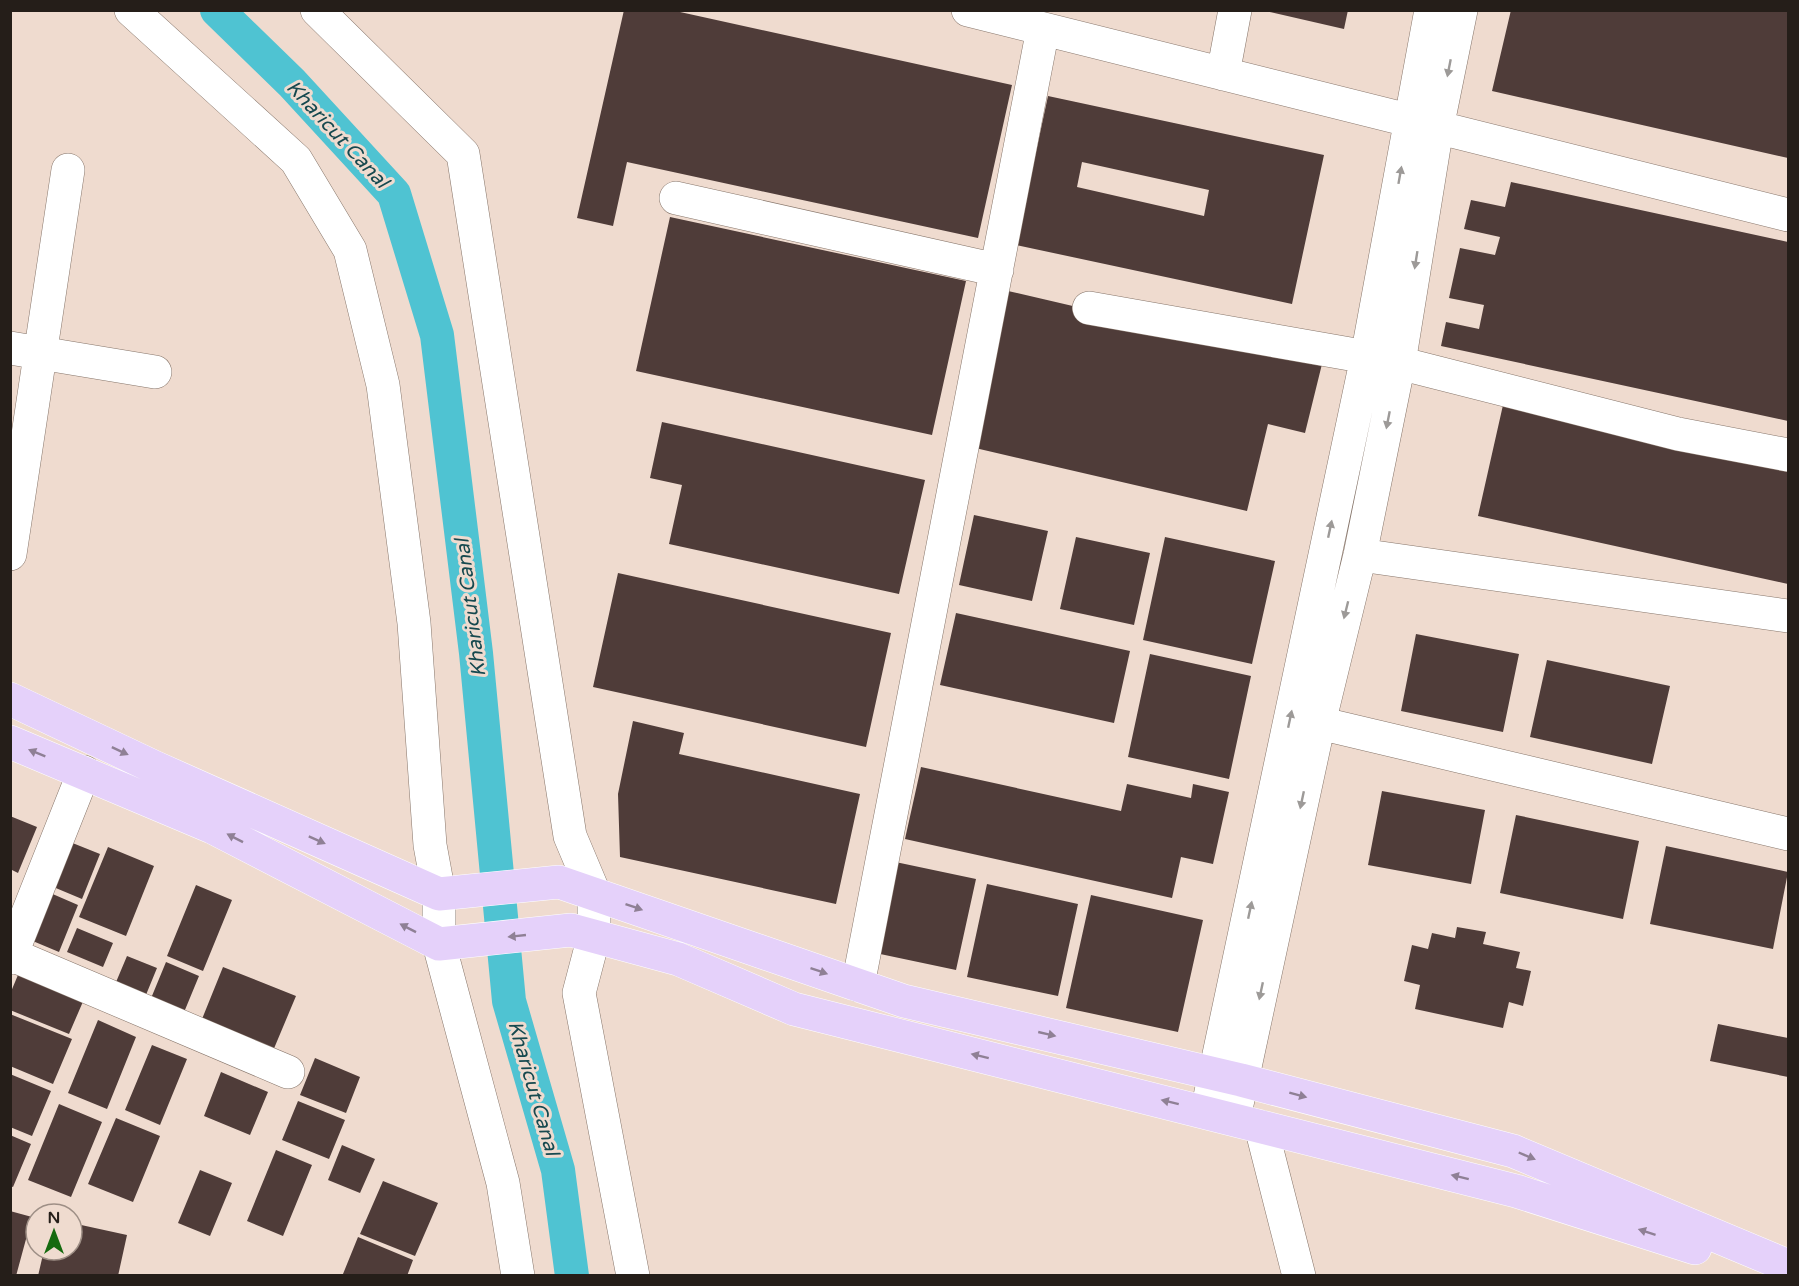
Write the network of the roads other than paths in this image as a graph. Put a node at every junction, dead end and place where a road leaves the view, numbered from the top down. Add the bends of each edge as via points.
1 (131, 10) edge
2 (317, 10) edge
3 (968, 10) edge
4 (1235, 10) edge
5 (1431, 10) edge
6 (1461, 10) edge
7 (1065, 26) edge
8 (1223, 74) junction
9 (1424, 124) junction
10 (68, 170) dead end
11 (676, 198) dead end
12 (1788, 216) edge
13 (997, 270) junction
14 (1089, 308) dead end
15 (26, 350) edge
16 (1366, 357) junction
17 (1399, 363) junction
18 (155, 372) dead end
19 (1788, 455) edge
20 (10, 554) edge
21 (1360, 555) junction
22 (1788, 616) edge
23 (10, 699) edge
24 (1318, 723) junction
25 (10, 742) edge
26 (84, 772) junction
27 (1788, 834) edge
28 (594, 893) junction
29 (445, 894) junction
30 (583, 933) junction
31 (450, 943) junction
32 (11, 955) edge
33 (858, 985) junction
34 (288, 1072) dead end
35 (1228, 1077) junction
36 (1234, 1119) junction
37 (1788, 1266) edge
38 (518, 1275) edge
39 (633, 1275) edge
40 (1299, 1275) edge
41 (1783, 1275) edge

1 - 29 street via 296,160 350,250 385,397 414,623 430,845
2 - 28 street via 463,154 570,836
3 - 7 street
4 - 8 street
5 - 9 street
6 -> 9 street
7 - 8 street
7 - 13 street
8 - 9 street
9 - 12 street
16 -> 9 street
9 -> 17 street
10 - 15 street
11 - 13 street
13 - 33 street
14 - 16 street
15 - 18 street
15 - 20 street
35 -> 16 street
17 - 19 street via 1677,434
17 -> 21 street
21 - 22 street
21 -> 24 street
23 -> 29 main road via 154,767
24 - 27 street
24 -> 35 street
26 -> 25 main road
31 -> 26 main road via 212,827
26 - 32 street
28 - 29 main road via 559,882
28 - 30 street
28 -> 33 main road
29 - 31 street
30 -> 31 main road
36 -> 30 main road via 794,1009 678,958
30 - 39 street via 579,993
31 - 38 street via 503,1183
32 - 34 street
33 -> 35 main road via 904,1001
35 - 36 street
35 -> 37 main road via 1513,1151
36 - 40 street
41 -> 36 main road via 1516,1191

